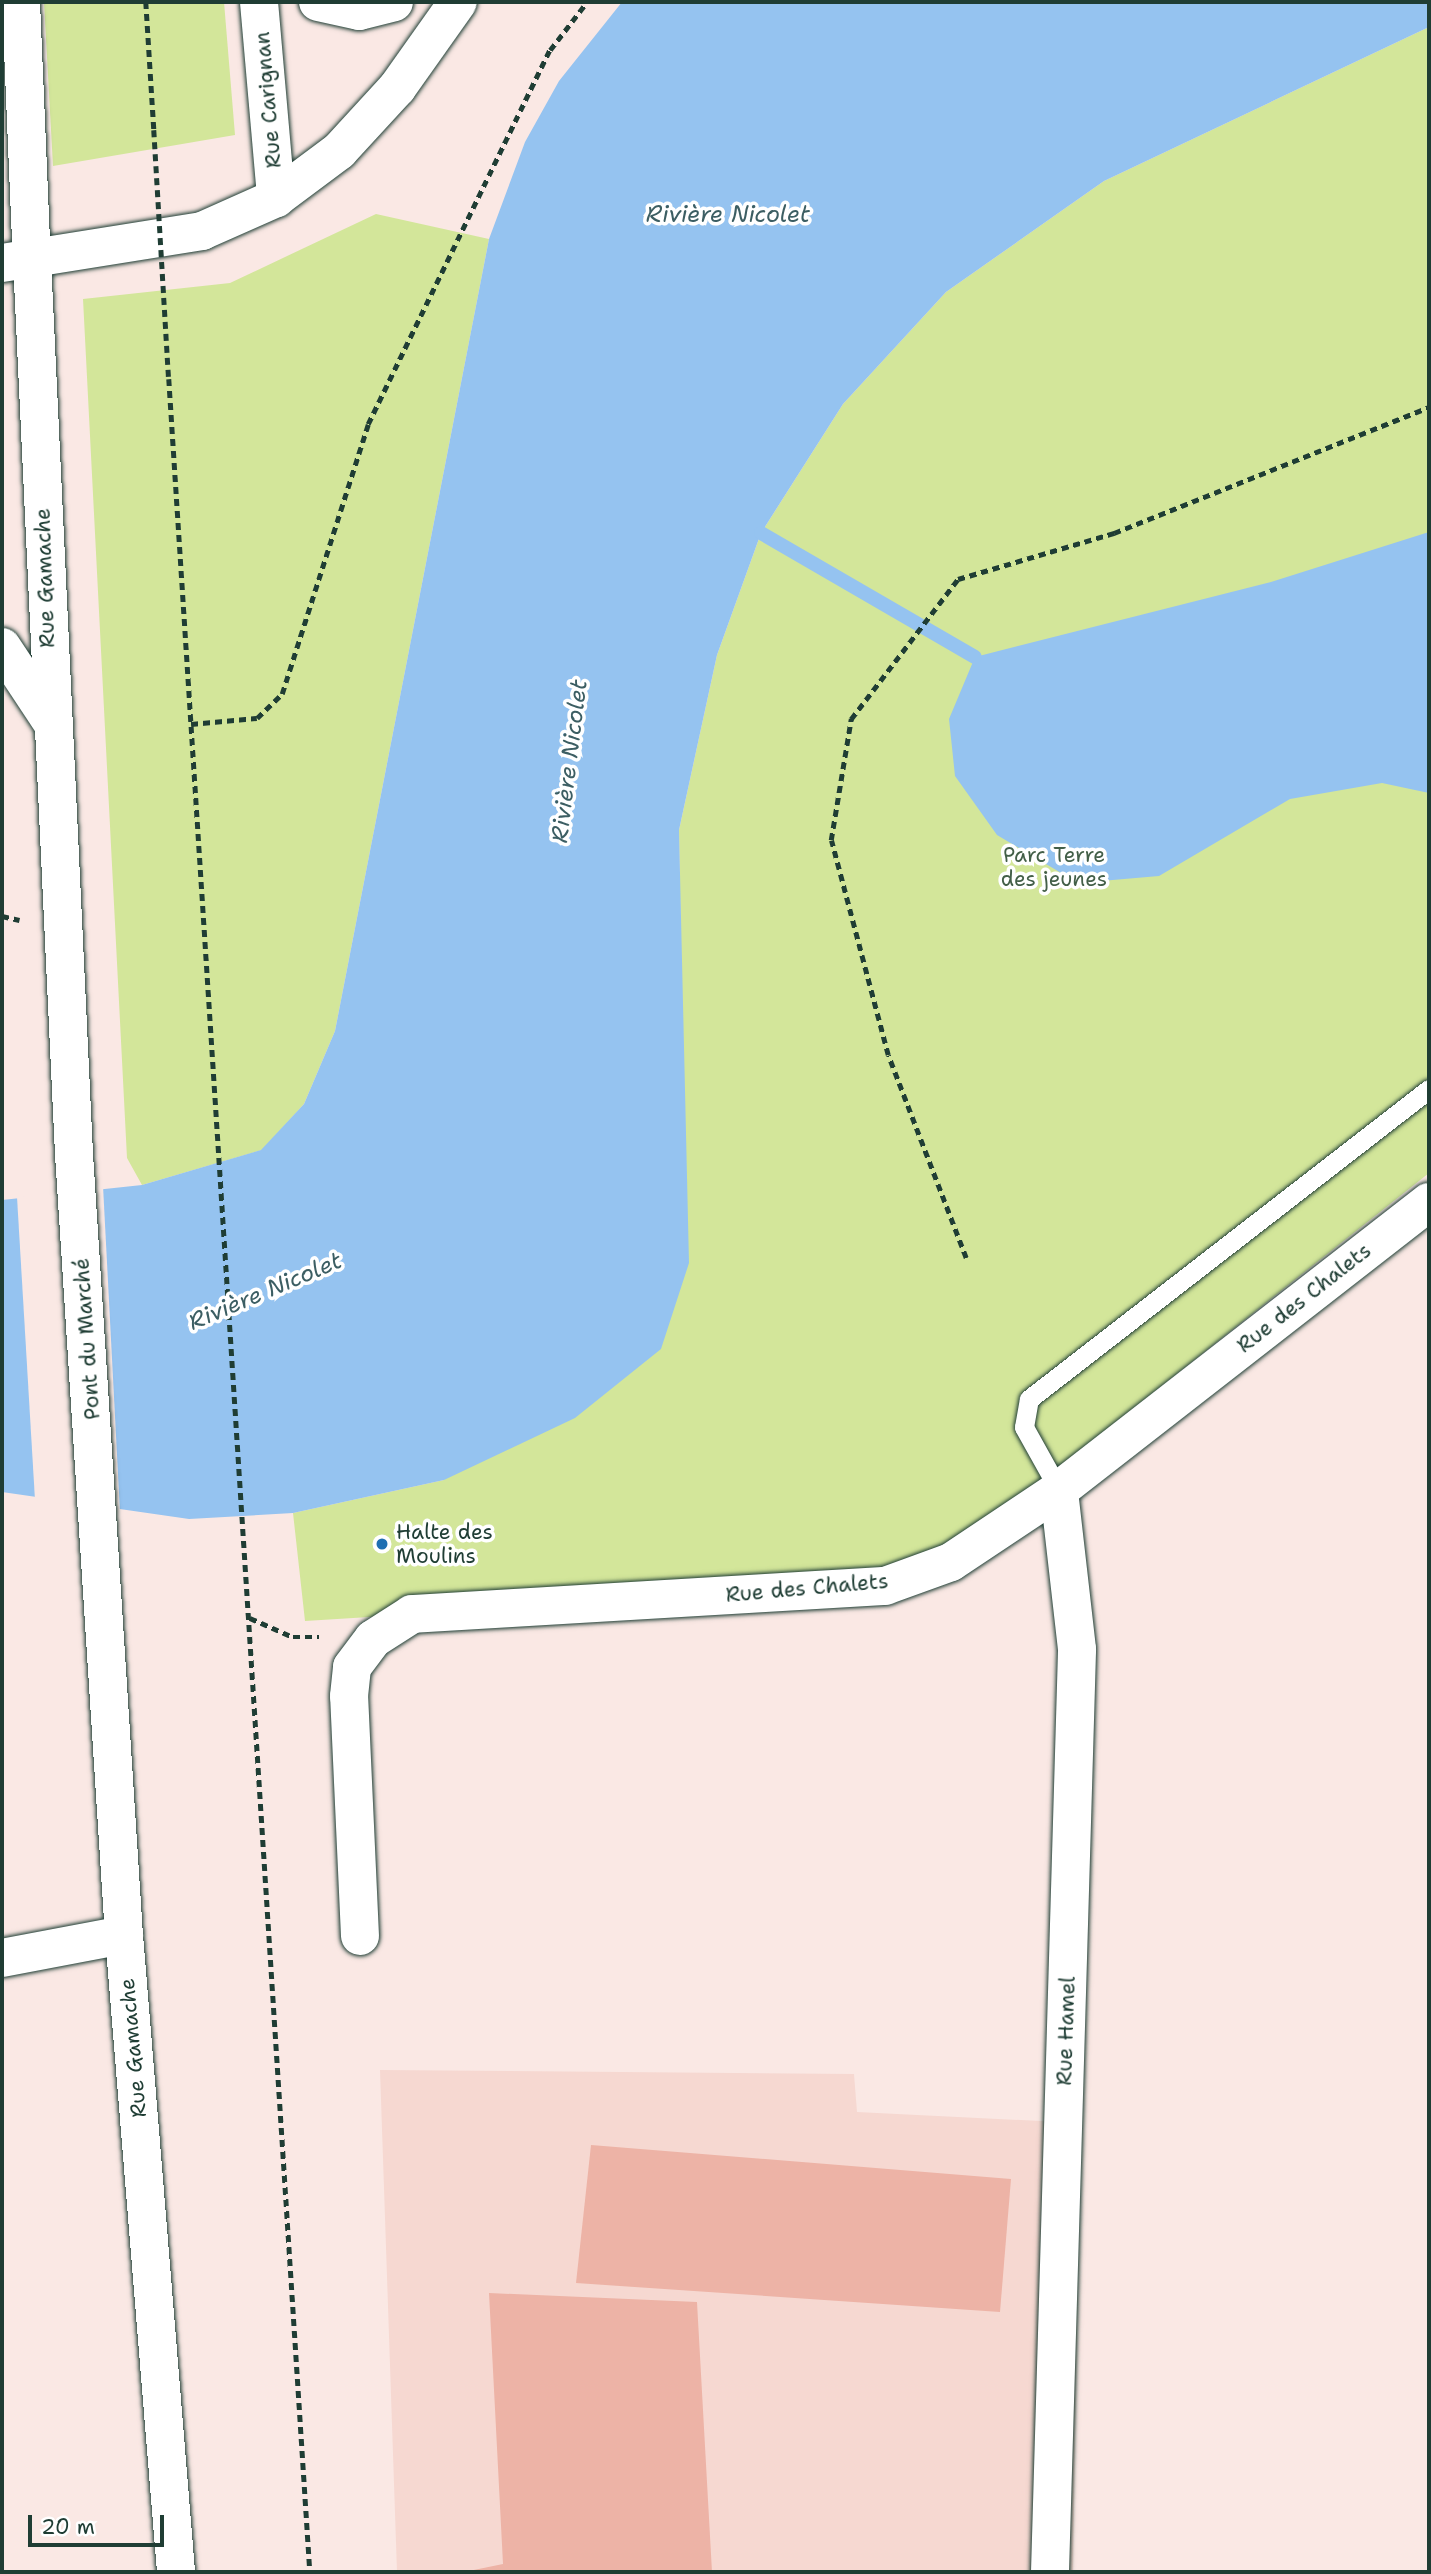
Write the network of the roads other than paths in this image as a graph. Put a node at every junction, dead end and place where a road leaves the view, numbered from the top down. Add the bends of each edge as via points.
1 (20, 2) edge
2 (259, 2) edge
3 (318, 2) edge
4 (394, 2) edge
5 (458, 2) edge
6 (276, 198) junction
7 (17, 261) edge
8 (2, 647) edge
9 (51, 722) junction
10 (1429, 1090) edge
11 (74, 1154) joint
12 (1429, 1202) edge
13 (1059, 1490) junction
14 (100, 1523) joint
15 (124, 1935) junction
16 (360, 1936) dead end
17 (2, 1958) edge
18 (176, 2572) edge
19 (1051, 2572) edge

1 - 7 street, Rue Gamache
2 - 6 street, Rue Carignan
3 - 4 street via 359,11
5 - 6 street via 397,88 339,150
6 - 7 street via 202,231
7 - 9 street, Rue Gamache
8 - 9 street
9 - 11 street, Rue Gamache
10 - 13 lane via 1029,1399 1024,1427
11 - 14 street, Pont du Marché
12 - 13 street, Rue des Chalets
13 - 16 street, Rue des Chalets via 951,1562 885,1586 412,1614 373,1639 352,1667 349,1696
13 - 19 street, Rue Hamel via 1077,1649
14 - 15 street, Rue Gamache
15 - 17 street
15 - 18 street, Rue Gamache

